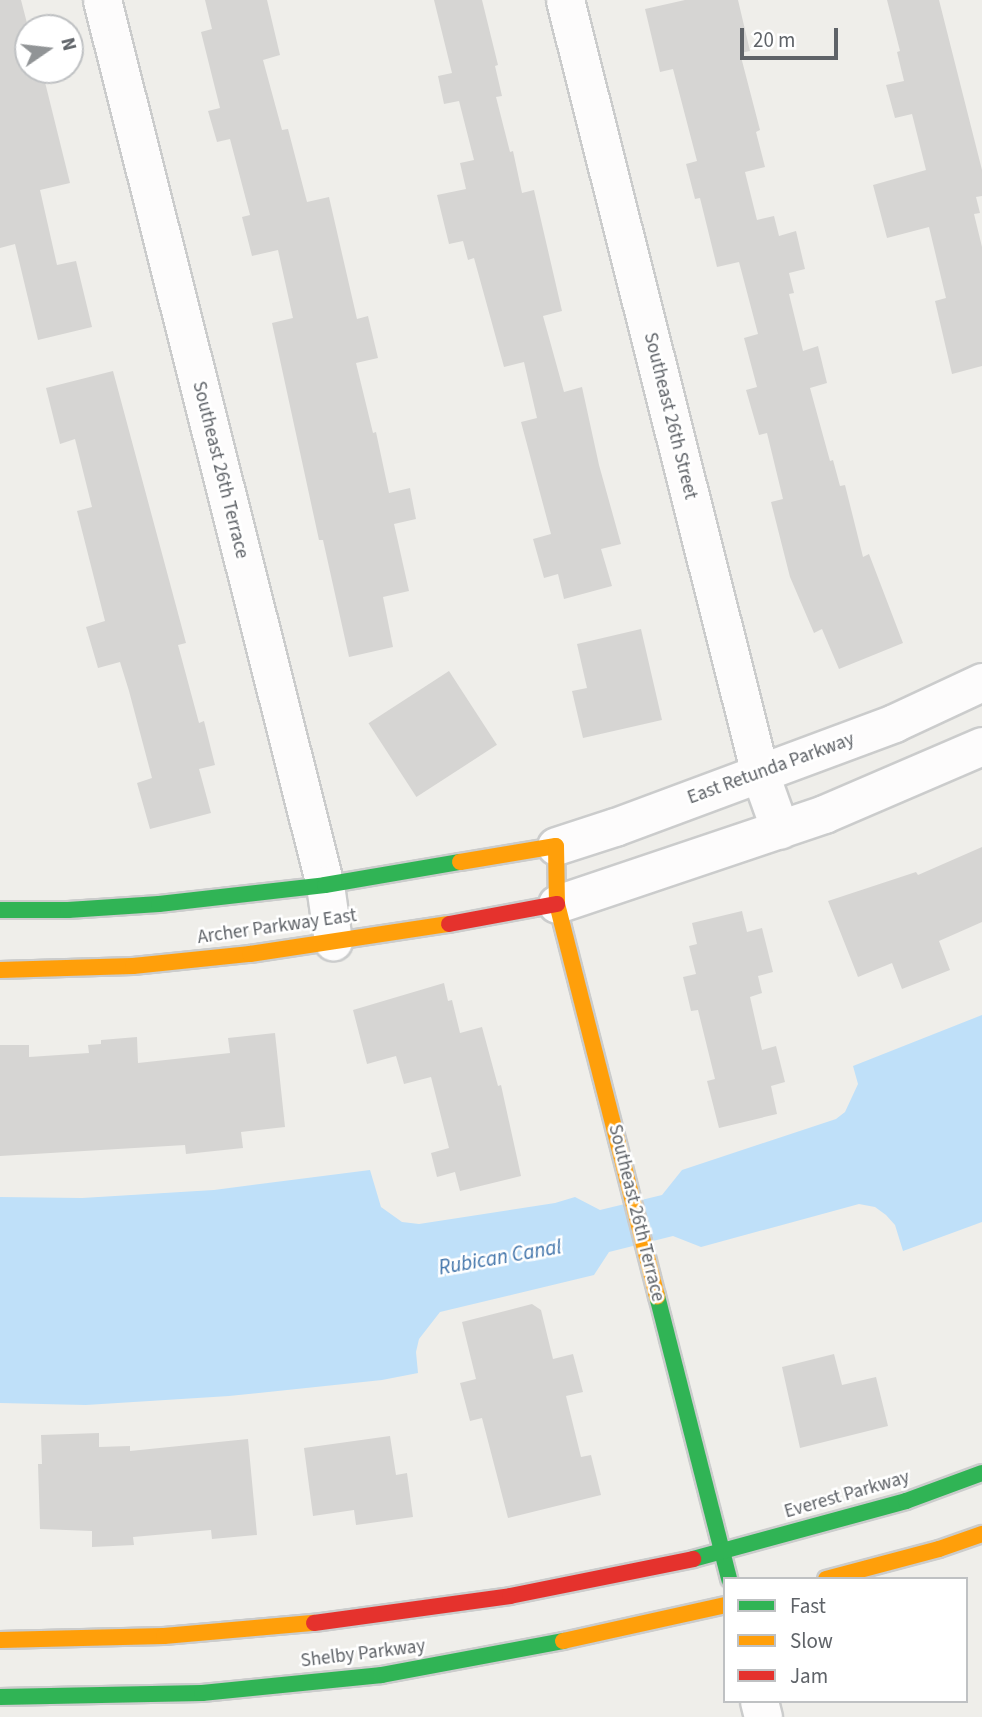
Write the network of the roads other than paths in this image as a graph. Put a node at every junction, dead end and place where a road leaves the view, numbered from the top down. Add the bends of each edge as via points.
1 (102, 0) edge
2 (565, 0) edge
3 (982, 682) edge
4 (982, 746) edge
5 (760, 774) junction
6 (780, 830) junction
7 (556, 846) junction
8 (326, 885) junction
9 (557, 904) junction
10 (0, 909) edge
11 (333, 941) junction
12 (0, 970) edge
13 (982, 1473) edge
14 (982, 1534) edge
15 (722, 1553) junction
16 (728, 1577) edge
17 (834, 1577) edge
18 (723, 1605) edge
19 (0, 1640) edge
20 (0, 1697) edge

1 - 8 street, Southeast 26th Terrace
2 - 5 street, Southeast 26th Street
3 - 5 street, East Retunda Parkway via 894,723
4 - 6 street
5 - 6 street, Southeast 26th Street
5 - 7 street, East Retunda Parkway
6 - 9 street
7 - 8 street, Archer Parkway East
7 - 9 street, Southeast 26th Terrace
8 - 10 street, Archer Parkway East via 159,904
8 - 11 street, Southeast 26th Terrace
9 - 11 street, Archer Parkway East
9 - 15 street, Southeast 26th Terrace
11 - 12 street, Archer Parkway East via 133,966
13 - 15 street, Everest Parkway via 906,1501
14 - 17 street
15 - 16 street, Southeast 26th Terrace
15 - 19 street, Shelby Parkway via 510,1596 331,1622 164,1636
18 - 20 street, Shelby Parkway via 498,1655 382,1675 202,1693

